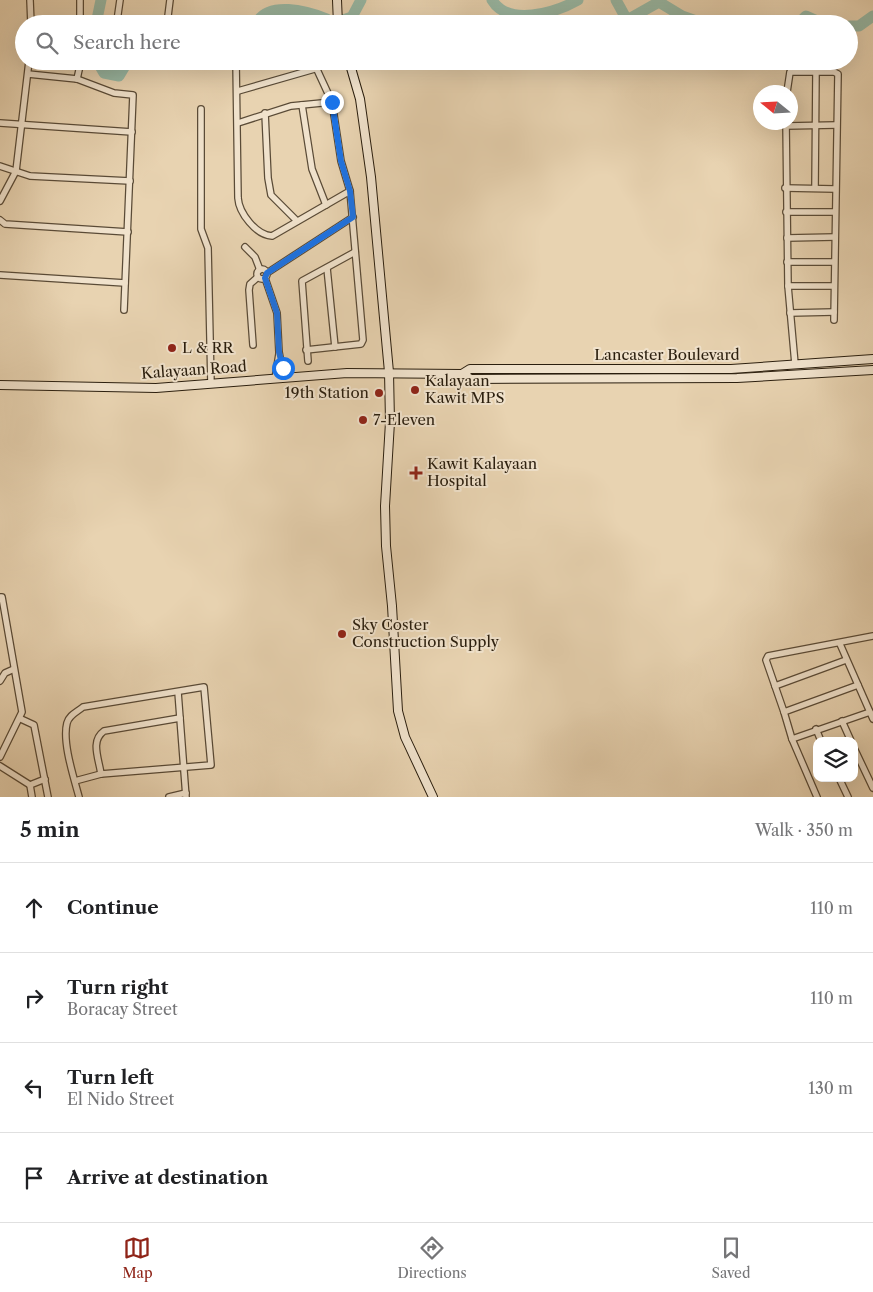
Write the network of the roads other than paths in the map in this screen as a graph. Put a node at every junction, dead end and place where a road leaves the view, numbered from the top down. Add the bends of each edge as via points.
1 (30, 0) edge
2 (80, 0) edge
3 (120, 0) edge
4 (170, 0) edge
5 (336, 0) edge
6 (31, 15) edge
7 (80, 15) edge
8 (118, 15) edge
9 (168, 15) edge
10 (337, 15) edge
11 (28, 70) edge
12 (79, 70) edge
13 (237, 70) edge
14 (311, 70) edge
15 (319, 70) edge
16 (352, 70) edge
17 (816, 71) junction
18 (28, 74) junction
19 (77, 79) junction
20 (788, 85) edge
21 (238, 90) junction
22 (332, 102) junction
23 (302, 105) junction
24 (201, 109) dead end
25 (265, 114) junction
26 (0, 123) edge
27 (238, 123) junction
28 (22, 125) junction
29 (798, 125) edge
30 (836, 125) junction
31 (816, 126) junction
32 (786, 130) edge
33 (132, 132) junction
34 (0, 166) edge
35 (16, 171) junction
36 (130, 181) junction
37 (785, 188) junction
38 (815, 188) junction
39 (835, 189) junction
40 (350, 191) junction
41 (0, 201) edge
42 (326, 205) junction
43 (786, 212) junction
44 (835, 212) junction
45 (353, 217) junction
46 (0, 220) edge
47 (297, 220) junction
48 (128, 232) junction
49 (835, 237) junction
50 (787, 238) junction
51 (245, 247) dead end
52 (355, 252) junction
53 (787, 262) junction
54 (834, 262) junction
55 (327, 268) junction
56 (260, 270) junction
57 (0, 275) edge
58 (266, 276) junction
59 (258, 277) junction
60 (126, 282) junction
61 (788, 286) junction
62 (834, 286) junction
63 (124, 310) dead end
64 (834, 312) junction
65 (790, 313) junction
66 (834, 320) dead end
67 (253, 345) dead end
68 (335, 347) junction
69 (306, 350) junction
70 (279, 352) junction
71 (873, 359) edge
72 (308, 361) dead end
73 (795, 364) junction
74 (873, 370) edge
75 (389, 372) junction
76 (462, 374) junction
77 (284, 378) junction
78 (275, 379) junction
79 (211, 384) junction
80 (0, 385) edge
81 (0, 597) edge
82 (873, 636) edge
83 (840, 644) junction
84 (846, 660) junction
85 (14, 669) junction
86 (0, 681) edge
87 (858, 685) junction
88 (775, 686) junction
89 (178, 692) junction
90 (784, 712) junction
91 (870, 712) junction
92 (180, 718) junction
93 (21, 719) junction
94 (873, 719) edge
95 (842, 721) junction
96 (816, 729) junction
97 (819, 737) edge
98 (849, 737) edge
99 (792, 739) junction
100 (858, 756) edge
101 (0, 757) edge
102 (0, 766) edge
103 (185, 767) junction
104 (101, 774) junction
105 (45, 779) junction
106 (75, 781) junction
107 (841, 782) edge
108 (30, 785) junction
109 (873, 788) edge
110 (186, 795) edge
111 (32, 797) edge
112 (48, 797) edge
113 (79, 797) edge
114 (169, 797) edge
115 (433, 797) edge
116 (817, 797) edge
117 (848, 797) edge

1 - 6 street
2 - 7 street
3 - 8 street
4 - 9 street
5 - 10 main road
11 - 18 street
12 - 19 street
13 - 21 street
14 - 21 street
15 - 22 street
16 - 75 main road via 360,99 371,177
17 - 20 street via 790,72
17 - 30 street via 838,74
17 - 31 street
18 - 19 street
18 - 28 street
19 - 33 street via 114,93 133,95
21 - 27 street
22 - 23 street
22 - 40 street via 341,161
23 - 25 street
23 - 42 street via 312,169
24 - 79 street via 201,229 208,248
25 - 27 street
25 - 47 street via 268,178 272,195
26 - 28 street
27 - 47 street via 238,198 241,212 265,235 272,236
28 - 33 street
28 - 35 street
29 - 31 street
30 - 31 street
30 - 39 street
31 - 38 street
32 - 37 street
33 - 36 street
34 - 35 street
35 - 36 street via 30,176
35 - 41 street
36 - 48 street
37 - 38 street
37 - 43 street
38 - 39 street
39 - 44 street
40 - 42 street
40 - 45 street
42 - 47 street
43 - 44 street
43 - 50 street
44 - 49 street
45 - 52 street
45 - 58 street
46 - 48 street via 5,224
48 - 60 street
49 - 50 street
49 - 54 street
50 - 53 street
51 - 56 street via 255,257
52 - 55 street
52 - 68 street via 362,342
53 - 54 street
53 - 61 street
54 - 62 street
55 - 68 street
55 - 69 street via 302,281
56 - 58 street
56 - 59 street
57 - 60 street
58 - 59 street
58 - 70 street via 277,313
59 - 67 street via 248,290
60 - 63 street
61 - 62 street
61 - 65 street
62 - 64 street
64 - 65 street
64 - 66 street
65 - 73 street
68 - 69 street
69 - 72 street
70 - 77 street
70 - 78 street
71 - 73 main road, Lancaster Boulevard
73 - 76 main road, Lancaster Boulevard via 731,369 470,369
74 - 76 main road, Lancaster Boulevard via 673,379 471,379
75 - 76 main road, Lancaster Boulevard
75 - 77 main road, Kalayaan Road
75 - 115 main road via 386,546 398,711 405,737
77 - 78 main road, Kalayaan Road
78 - 79 main road, Kalayaan Road
79 - 80 main road, Kalayaan Road via 139,388
81 - 85 street
82 - 83 street
83 - 84 street
83 - 88 street via 768,656 766,664
84 - 87 street
84 - 88 street
85 - 86 street via 5,673
85 - 93 street
87 - 90 street
87 - 91 street
88 - 90 street
89 - 92 street
89 - 103 street via 204,687 211,765
89 - 106 street via 84,708 72,715 67,723 66,738
90 - 99 street
91 - 94 street
91 - 95 street
92 - 103 street
92 - 104 street via 104,731 96,742
93 - 101 street
93 - 105 street via 34,725
95 - 96 street
95 - 98 street
96 - 97 street
96 - 99 street
99 - 116 street
100 - 109 street
102 - 108 street
103 - 104 street
103 - 110 street
104 - 106 street
105 - 108 street
105 - 112 street
106 - 113 street
107 - 117 street
108 - 111 street
110 - 114 street

